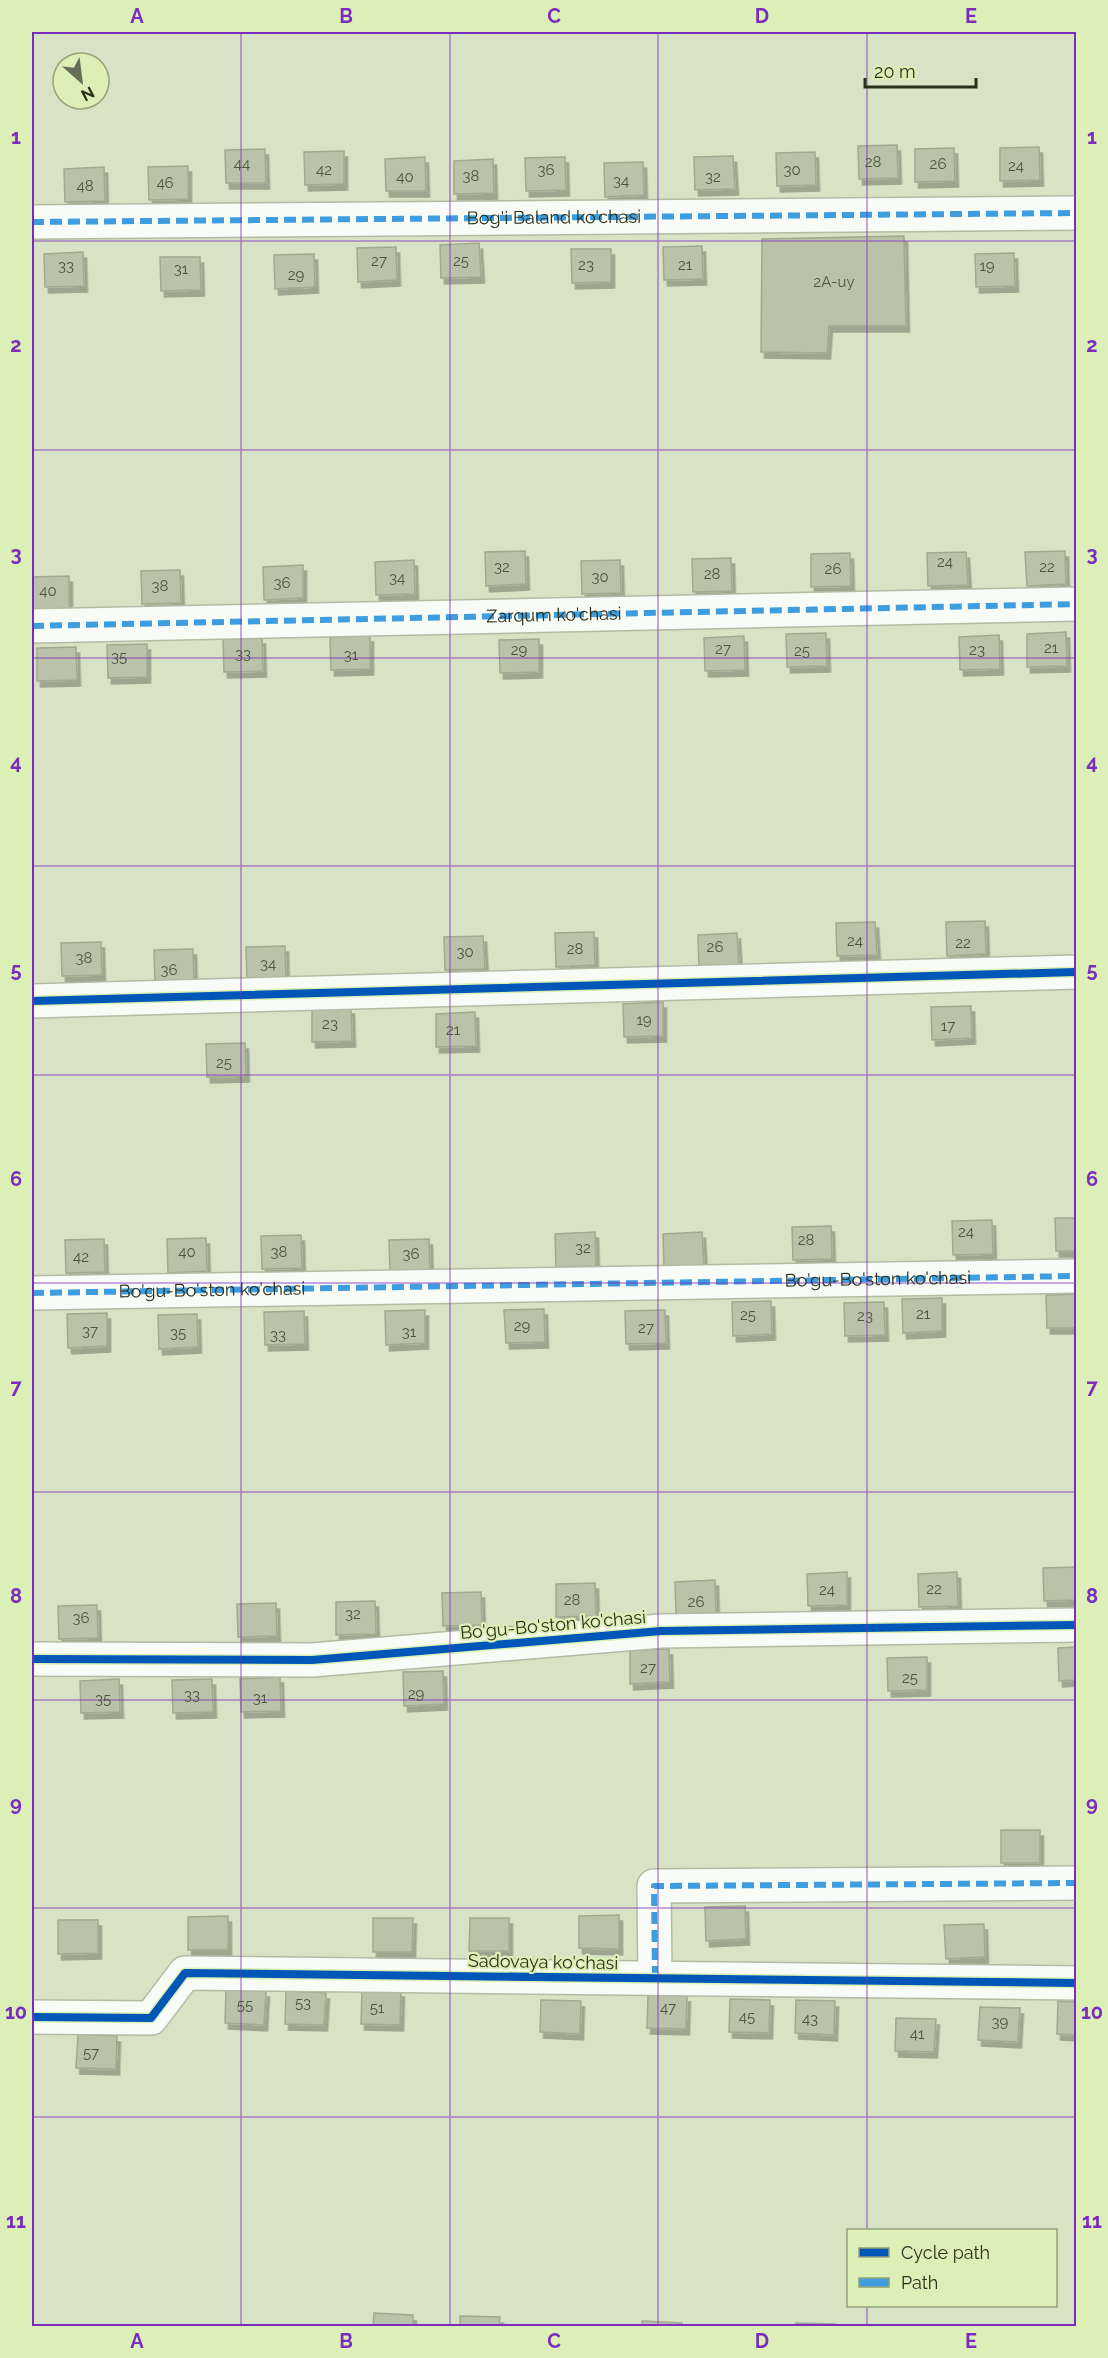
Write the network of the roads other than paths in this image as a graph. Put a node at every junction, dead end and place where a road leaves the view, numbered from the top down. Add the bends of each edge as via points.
1 (1077, 213) edge
2 (32, 222) edge
3 (1077, 604) edge
4 (32, 626) edge
5 (1077, 972) edge
6 (32, 1001) edge
7 (1077, 1276) edge
8 (32, 1293) edge
9 (1077, 1625) edge
10 (32, 1659) edge
11 (1077, 1883) edge
12 (655, 1978) junction
13 (1077, 1983) edge
14 (32, 2017) edge

1 - 2 street, Bog'i Baland ko'chasi
3 - 4 street, Zarqum ko'chasi
5 - 6 street
7 - 8 street, Bo'gu-Bo'ston ko'chasi
9 - 10 street, Bo'gu-Bo'ston ko'chasi via 661,1631 312,1660
11 - 12 street via 654,1886
12 - 13 street, Sadovaya ko'chasi
12 - 14 street, Sadovaya ko'chasi via 185,1973 151,2018

